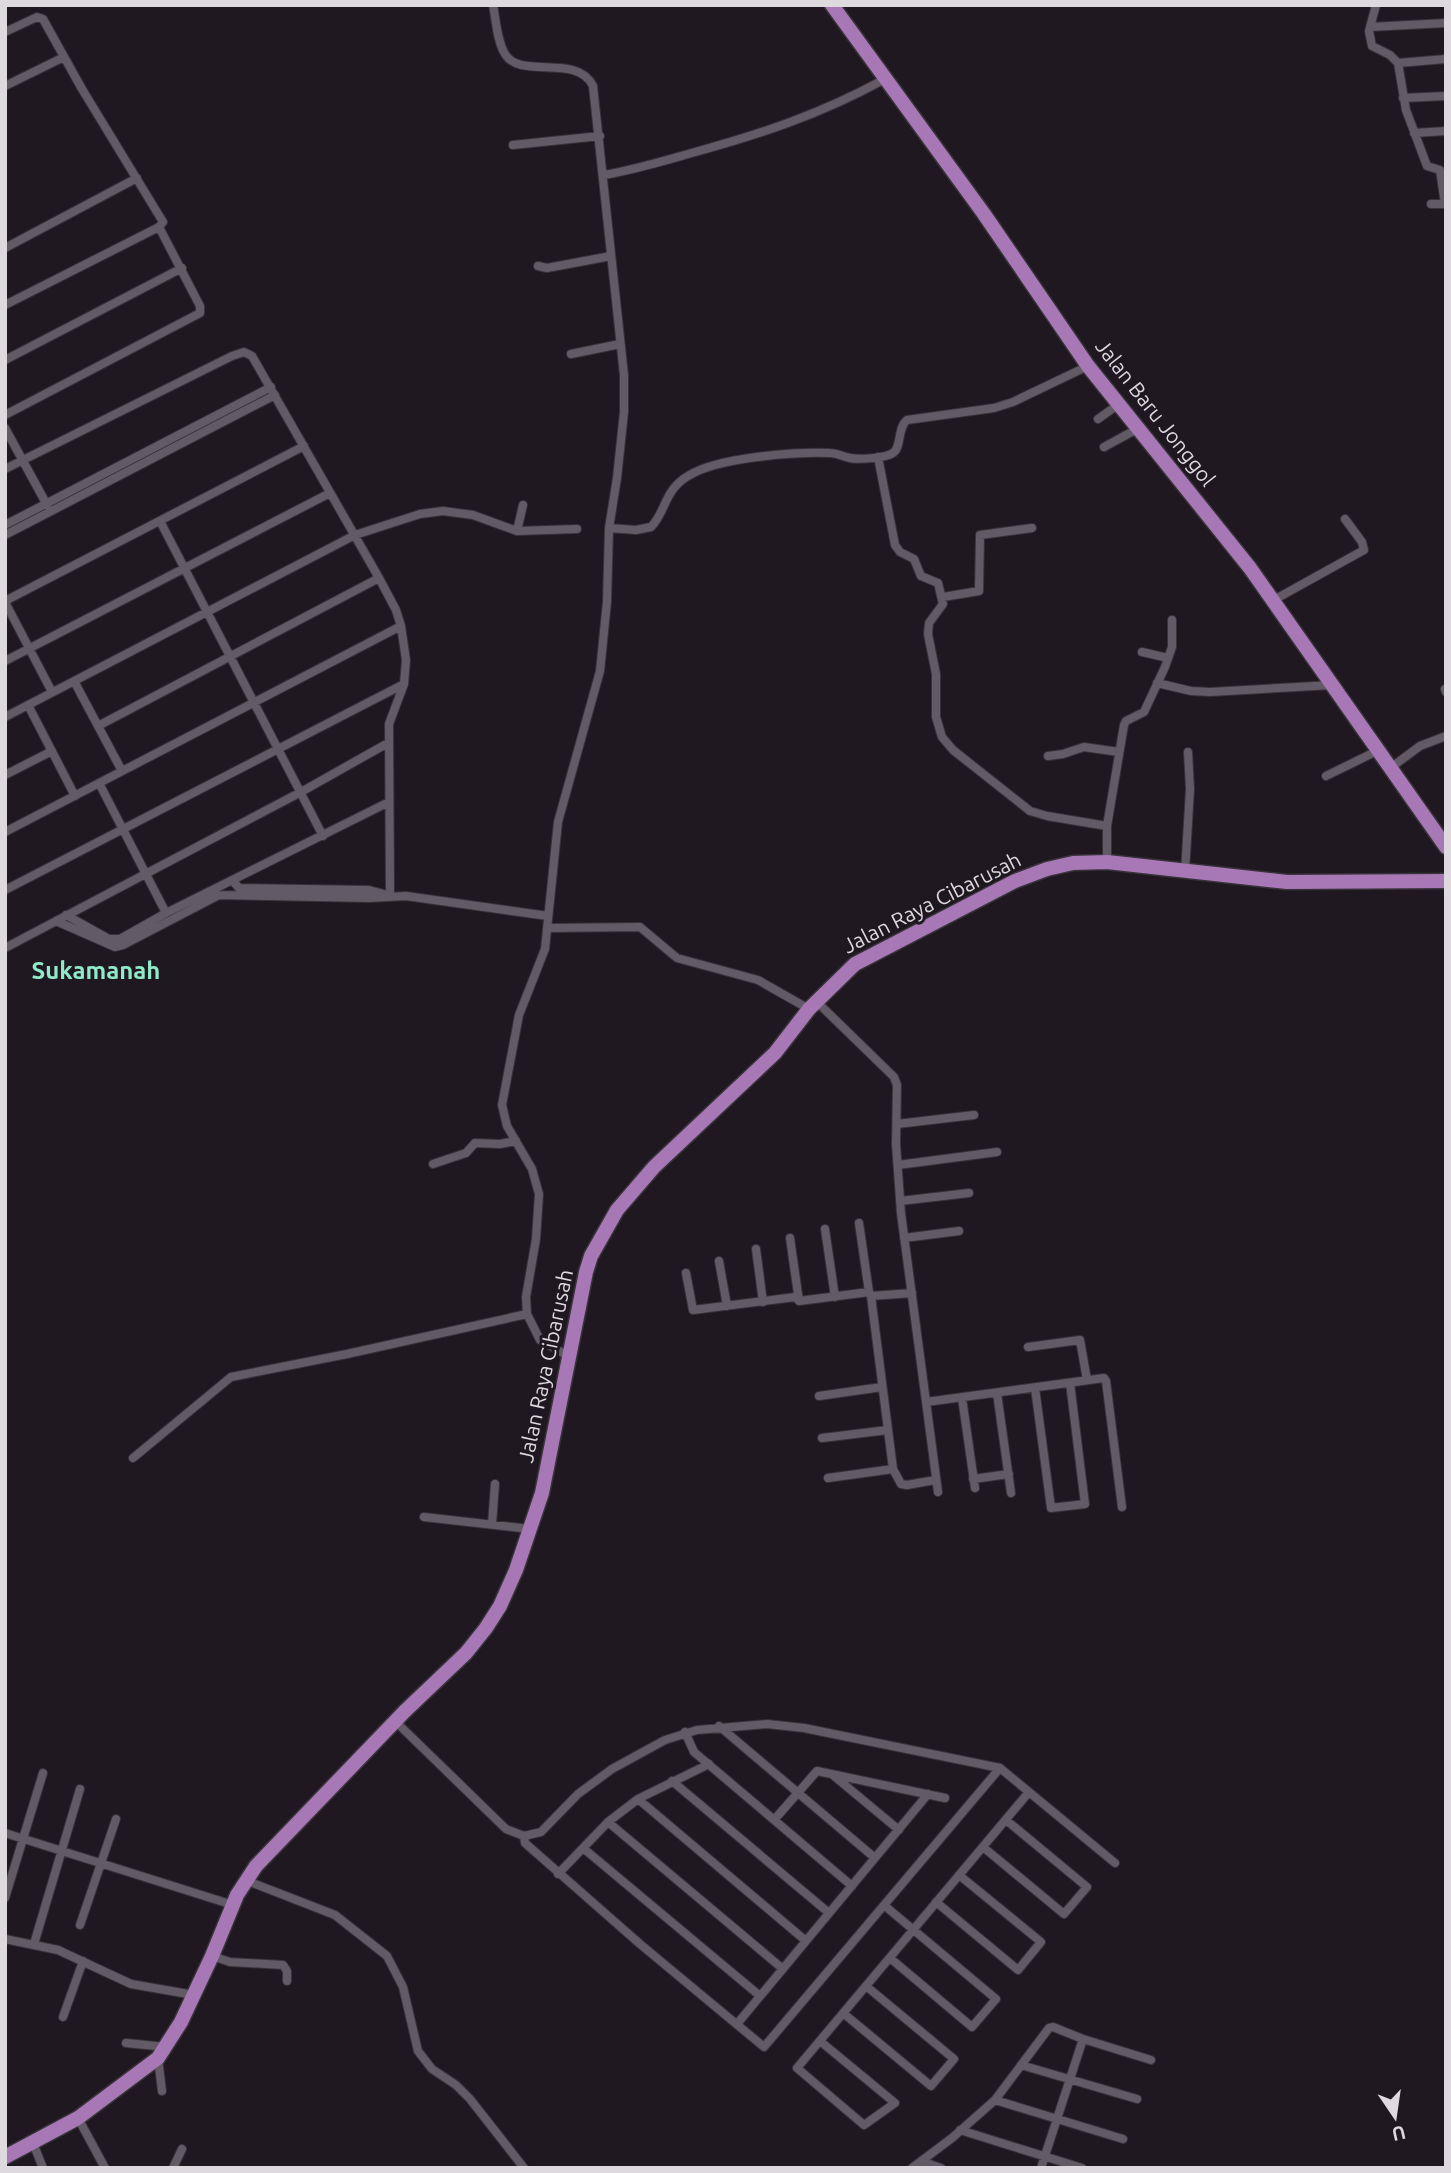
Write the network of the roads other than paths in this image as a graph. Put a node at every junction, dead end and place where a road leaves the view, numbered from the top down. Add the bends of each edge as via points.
1 (493, 5) edge
2 (832, 5) edge
3 (1376, 5) edge
4 (1446, 23) edge
5 (1370, 27) junction
6 (5, 32) edge
7 (64, 57) junction
8 (1446, 59) edge
9 (1398, 62) junction
10 (885, 79) junction
11 (5, 86) edge
12 (1446, 96) edge
13 (1403, 98) junction
14 (1446, 131) edge
15 (1415, 133) junction
16 (600, 136) junction
17 (513, 145) dead end
18 (604, 175) junction
19 (137, 178) junction
20 (1431, 204) dead end
21 (1446, 204) edge
22 (159, 227) junction
23 (5, 248) edge
24 (611, 256) junction
25 (538, 266) dead end
26 (181, 268) junction
27 (5, 305) edge
28 (620, 344) junction
29 (571, 354) dead end
30 (5, 360) edge
31 (1088, 366) junction
32 (273, 391) junction
33 (1119, 404) junction
34 (5, 415) edge
35 (1098, 419) dead end
36 (5, 428) edge
37 (1139, 428) junction
38 (304, 446) junction
39 (1104, 447) dead end
40 (878, 457) junction
41 (23, 460) junction
42 (5, 469) edge
43 (330, 493) junction
44 (523, 505) dead end
45 (48, 508) junction
46 (1345, 519) dead end
47 (160, 521) junction
48 (5, 525) edge
49 (1032, 527) dead end
50 (609, 528) junction
51 (577, 529) dead end
52 (517, 531) junction
53 (5, 535) edge
54 (355, 536) junction
55 (185, 569) junction
56 (379, 579) junction
57 (943, 597) junction
58 (5, 601) edge
59 (1272, 601) junction
60 (207, 612) junction
61 (1172, 620) dead end
62 (401, 626) junction
63 (30, 649) junction
64 (1142, 652) dead end
65 (231, 657) junction
66 (1168, 658) junction
67 (5, 661) edge
68 (74, 681) junction
69 (1157, 683) junction
70 (404, 684) junction
71 (1332, 685) junction
72 (52, 692) junction
73 (254, 702) junction
74 (28, 705) junction
75 (5, 717) edge
76 (98, 726) junction
77 (1446, 736) edge
78 (388, 743) junction
79 (278, 748) junction
80 (52, 751) junction
81 (1377, 751) junction
82 (1119, 752) junction
83 (1188, 752) dead end
84 (1048, 755) dead end
85 (1389, 769) junction
86 (122, 771) junction
87 (5, 775) edge
88 (1326, 776) dead end
89 (99, 783) junction
90 (301, 792) junction
91 (75, 796) junction
92 (388, 802) junction
93 (1107, 826) junction
94 (123, 829) junction
95 (5, 832) edge
96 (323, 836) junction
97 (1446, 847) edge
98 (1107, 862) junction
99 (1185, 872) junction
100 (146, 874) junction
101 (232, 880) junction
102 (1446, 881) edge
103 (5, 890) edge
104 (390, 895) junction
105 (166, 913) junction
106 (66, 915) junction
107 (548, 916) junction
108 (56, 920) junction
109 (547, 928) junction
110 (5, 948) edge
111 (813, 1006) junction
112 (974, 1115) dead end
113 (897, 1124) junction
114 (516, 1141) junction
115 (997, 1152) dead end
116 (433, 1164) dead end
117 (898, 1165) junction
118 (969, 1194) dead end
119 (901, 1200) junction
120 (859, 1223) dead end
121 (825, 1229) dead end
122 (959, 1231) dead end
123 (790, 1238) dead end
124 (904, 1238) junction
125 (756, 1249) dead end
126 (719, 1261) dead end
127 (686, 1273) dead end
128 (912, 1293) junction
129 (870, 1294) junction
130 (835, 1297) junction
131 (763, 1301) junction
132 (799, 1301) junction
133 (727, 1306) junction
134 (527, 1314) junction
135 (1028, 1347) dead end
136 (570, 1357) junction
137 (1087, 1380) junction
138 (1070, 1382) junction
139 (882, 1387) junction
140 (1035, 1388) junction
141 (997, 1393) junction
142 (819, 1396) dead end
143 (962, 1398) junction
144 (926, 1402) junction
145 (888, 1430) junction
146 (822, 1438) dead end
147 (133, 1458) dead end
148 (893, 1469) junction
149 (1009, 1474) junction
150 (828, 1478) dead end
151 (935, 1480) junction
152 (495, 1485) dead end
153 (938, 1492) dead end
154 (1012, 1493) dead end
155 (1122, 1507) dead end
156 (424, 1517) dead end
157 (492, 1524) junction
158 (530, 1528) junction
159 (395, 1721) junction
160 (719, 1726) junction
161 (685, 1732) junction
162 (709, 1764) junction
163 (1000, 1768) junction
164 (43, 1773) dead end
165 (832, 1774) junction
166 (672, 1781) junction
167 (80, 1789) dead end
168 (1029, 1792) junction
169 (798, 1793) junction
170 (928, 1794) junction
171 (945, 1798) dead end
172 (638, 1800) junction
173 (116, 1819) dead end
174 (1006, 1819) junction
175 (774, 1820) junction
176 (608, 1822) junction
177 (899, 1830) junction
178 (5, 1833) edge
179 (524, 1836) junction
180 (23, 1839) junction
181 (983, 1847) junction
182 (583, 1848) junction
183 (61, 1851) junction
184 (875, 1858) junction
185 (101, 1863) junction
186 (1115, 1863) dead end
187 (558, 1874) junction
188 (960, 1875) junction
189 (245, 1880) junction
190 (852, 1886) junction
191 (5, 1898) edge
192 (936, 1902) junction
193 (233, 1905) junction
194 (885, 1906) junction
195 (829, 1913) junction
196 (80, 1925) dead end
197 (913, 1930) junction
198 (5, 1939) edge
199 (806, 1941) junction
200 (34, 1944) junction
201 (212, 1956) junction
202 (890, 1958) junction
203 (83, 1961) junction
204 (783, 1969) junction
205 (287, 1981) dead end
206 (866, 1986) junction
207 (194, 1995) junction
208 (760, 1996) junction
209 (844, 2013) junction
210 (63, 2017) dead end
211 (737, 2024) junction
212 (1083, 2039) junction
213 (820, 2041) junction
214 (126, 2043) dead end
215 (162, 2053) junction
216 (1151, 2060) dead end
217 (1021, 2065) junction
218 (1069, 2079) junction
219 (162, 2091) dead end
220 (1137, 2099) dead end
221 (995, 2100) junction
222 (78, 2118) junction
223 (1056, 2120) junction
224 (960, 2130) junction
225 (1123, 2140) dead end
226 (33, 2143) junction
227 (182, 2149) dead end
228 (1044, 2156) junction
229 (5, 2157) edge
230 (921, 2161) junction
231 (43, 2168) edge
232 (105, 2168) edge
233 (173, 2168) edge
234 (524, 2168) edge
235 (912, 2168) edge
236 (941, 2168) edge
237 (1041, 2168) edge
238 (1082, 2168) edge

1 - 16 street via 503,52 511,60 572,70 590,79
2 - 10 main road, Jalan Baru Jonggol
3 - 5 street
4 - 5 street
5 - 9 street via 1372,46
6 - 7 street via 40,17
7 - 11 street
7 - 19 street
8 - 9 street
9 - 13 street
10 - 18 street via 799,121 650,166
10 - 31 main road, Jalan Baru Jonggol via 999,234
12 - 13 street
13 - 15 street
14 - 15 street
15 - 21 street via 1427,166 1440,170
16 - 17 street
16 - 18 street
18 - 24 street
19 - 22 street via 163,220
19 - 23 street
20 - 21 street
22 - 26 street
22 - 27 street
24 - 25 street
24 - 28 street
26 - 30 street
26 - 34 street via 200,306 197,317
28 - 29 street
28 - 50 street via 624,412
31 - 33 main road, Jalan Baru Jonggol
31 - 40 street via 994,408 907,420 895,452
32 - 38 street
32 - 41 street via 253,356 237,353
32 - 45 street
33 - 35 street
33 - 37 main road, Jalan Baru Jonggol
36 - 41 street
37 - 39 street
37 - 59 main road, Jalan Baru Jonggol
38 - 43 street
38 - 47 street
40 - 50 street via 804,454 719,464 687,477 672,490 651,527
40 - 57 street via 895,545 914,559 922,576 938,583
41 - 42 street
41 - 45 street
43 - 54 street
43 - 55 street
44 - 52 street
45 - 48 street
45 - 53 street
46 - 59 street via 1364,550
47 - 55 street
47 - 58 street
49 - 57 street via 980,535 979,591
50 - 107 street via 600,671 558,822
51 - 52 street
52 - 54 street via 443,510
54 - 56 street
54 - 60 street
55 - 60 street
55 - 63 street
56 - 62 street
56 - 65 street
57 - 93 street via 928,634 942,737 1030,811
58 - 63 street
59 - 71 main road, Jalan Baru Jonggol
60 - 65 street
60 - 68 street
61 - 66 street
62 - 70 street
62 - 73 street
63 - 67 street
63 - 72 street
64 - 66 street
65 - 73 street
65 - 76 street
66 - 69 street
68 - 72 street
68 - 76 street
69 - 71 street via 1210,692
69 - 82 street via 1144,712 1126,721
70 - 78 street via 392,713
70 - 79 street
71 - 81 main road, Jalan Baru Jonggol
72 - 74 street
73 - 79 street
73 - 86 street
74 - 75 street
74 - 80 street
76 - 86 street
77 - 85 street via 1420,746
78 - 90 street
78 - 92 street
79 - 90 street
79 - 94 street
80 - 87 street
80 - 91 street
81 - 85 main road, Jalan Baru Jonggol
81 - 88 street
82 - 84 street via 1084,747
82 - 93 street
83 - 99 street
85 - 97 main road, Jalan Baru Jonggol
86 - 89 street
89 - 91 street
89 - 94 street
90 - 96 street
90 - 100 street
91 - 95 street
92 - 96 street
92 - 104 street
93 - 98 street
94 - 100 street
94 - 103 street
96 - 101 street
98 - 99 main road, Jalan Raya Cibarusah
98 - 111 main road, Jalan Raya Cibarusah via 1066,865 1015,881 855,964
99 - 102 main road, Jalan Raya Cibarusah via 1287,882
100 - 105 street
100 - 106 street
101 - 104 street via 240,888 369,890
101 - 105 street
104 - 107 street
104 - 108 street via 219,895 115,947
105 - 106 street via 114,940
106 - 108 street
107 - 109 street
108 - 110 street
109 - 111 street via 640,927 677,958 758,980
109 - 114 street via 545,949 519,1014 503,1094 504,1116
111 - 113 street via 894,1077
111 - 136 main road, Jalan Raya Cibarusah via 775,1052 654,1167 617,1210 586,1272
112 - 113 street
113 - 117 street
114 - 116 street via 475,1143 466,1153
114 - 134 street via 532,1169 539,1194
115 - 117 street
117 - 119 street
118 - 119 street
119 - 124 street
120 - 129 street
121 - 130 street
122 - 124 street
123 - 132 street
124 - 128 street
125 - 131 street
126 - 133 street
127 - 133 street via 693,1310
128 - 129 street
128 - 144 street
129 - 130 street
129 - 139 street
130 - 132 street
131 - 132 street via 795,1297
131 - 133 street
134 - 136 street via 540,1340
134 - 147 street via 232,1377
135 - 137 street via 1080,1340
136 - 158 main road, Jalan Raya Cibarusah via 542,1493
137 - 138 street
137 - 155 street via 1106,1381
138 - 140 street
138 - 140 street via 1085,1504 1051,1508
139 - 142 street
139 - 145 street
140 - 141 street
141 - 143 street
141 - 149 street
143 - 144 street
143 - 149 street via 974,1484
144 - 151 street
145 - 146 street
145 - 148 street
148 - 150 street
148 - 151 street via 901,1484
149 - 154 street
151 - 153 street
152 - 157 street
156 - 157 street
157 - 158 street
158 - 159 main road, Jalan Raya Cibarusah via 511,1582 486,1628
159 - 179 street via 506,1829
159 - 189 main road, Jalan Raya Cibarusah
160 - 161 street
160 - 163 street via 785,1725
160 - 169 street
161 - 162 street via 694,1752
161 - 179 street via 612,1769 578,1794 541,1832
162 - 166 street
162 - 175 street
163 - 168 street
163 - 194 street
164 - 180 street
165 - 169 street via 817,1771
165 - 170 street
165 - 177 street
166 - 172 street
166 - 195 street
167 - 183 street
168 - 174 street
168 - 186 street
169 - 175 street
169 - 184 street
170 - 171 street
170 - 177 street
172 - 176 street
172 - 199 street
173 - 185 street
174 - 181 street
174 - 181 street via 1087,1888 1063,1914
175 - 190 street
176 - 182 street
176 - 204 street
177 - 184 street
178 - 180 street
179 - 187 street via 525,1843
180 - 183 street
180 - 191 street
181 - 188 street
182 - 187 street
182 - 208 street
183 - 185 street
183 - 200 street
184 - 190 street
185 - 193 street
185 - 196 street
187 - 211 street
188 - 192 street
188 - 192 street via 1041,1942 1018,1970
189 - 193 main road, Jalan Raya Cibarusah
189 - 234 street via 335,1915 387,1956 403,1987 414,2040 424,2060 470,2099
190 - 195 street
192 - 197 street
193 - 201 main road, Jalan Raya Cibarusah
194 - 197 street
194 - 211 street via 764,2047
195 - 199 street
197 - 202 street
197 - 202 street via 996,2000 972,2028
198 - 200 street
199 - 204 street
200 - 203 street
201 - 205 street via 230,1962 282,1965
201 - 207 main road, Jalan Raya Cibarusah
202 - 206 street
203 - 207 street via 131,1984
203 - 210 street
204 - 208 street
206 - 209 street
206 - 209 street via 954,2059 947,2068 931,2086
207 - 215 main road, Jalan Raya Cibarusah
208 - 211 street
209 - 213 street
212 - 216 street
212 - 217 street via 1049,2028
212 - 218 street
213 - 213 street via 797,2068 864,2125 895,2103
214 - 215 street
215 - 219 street
215 - 222 main road, Jalan Raya Cibarusah
217 - 218 street
217 - 221 street
218 - 220 street
218 - 223 street
221 - 223 street
221 - 224 street
222 - 226 main road, Jalan Raya Cibarusah
222 - 232 street
223 - 225 street
223 - 228 street
224 - 228 street
224 - 230 street
226 - 229 main road, Jalan Raya Cibarusah
226 - 231 street
227 - 233 street
228 - 237 street
228 - 238 street
230 - 235 street
230 - 236 street

